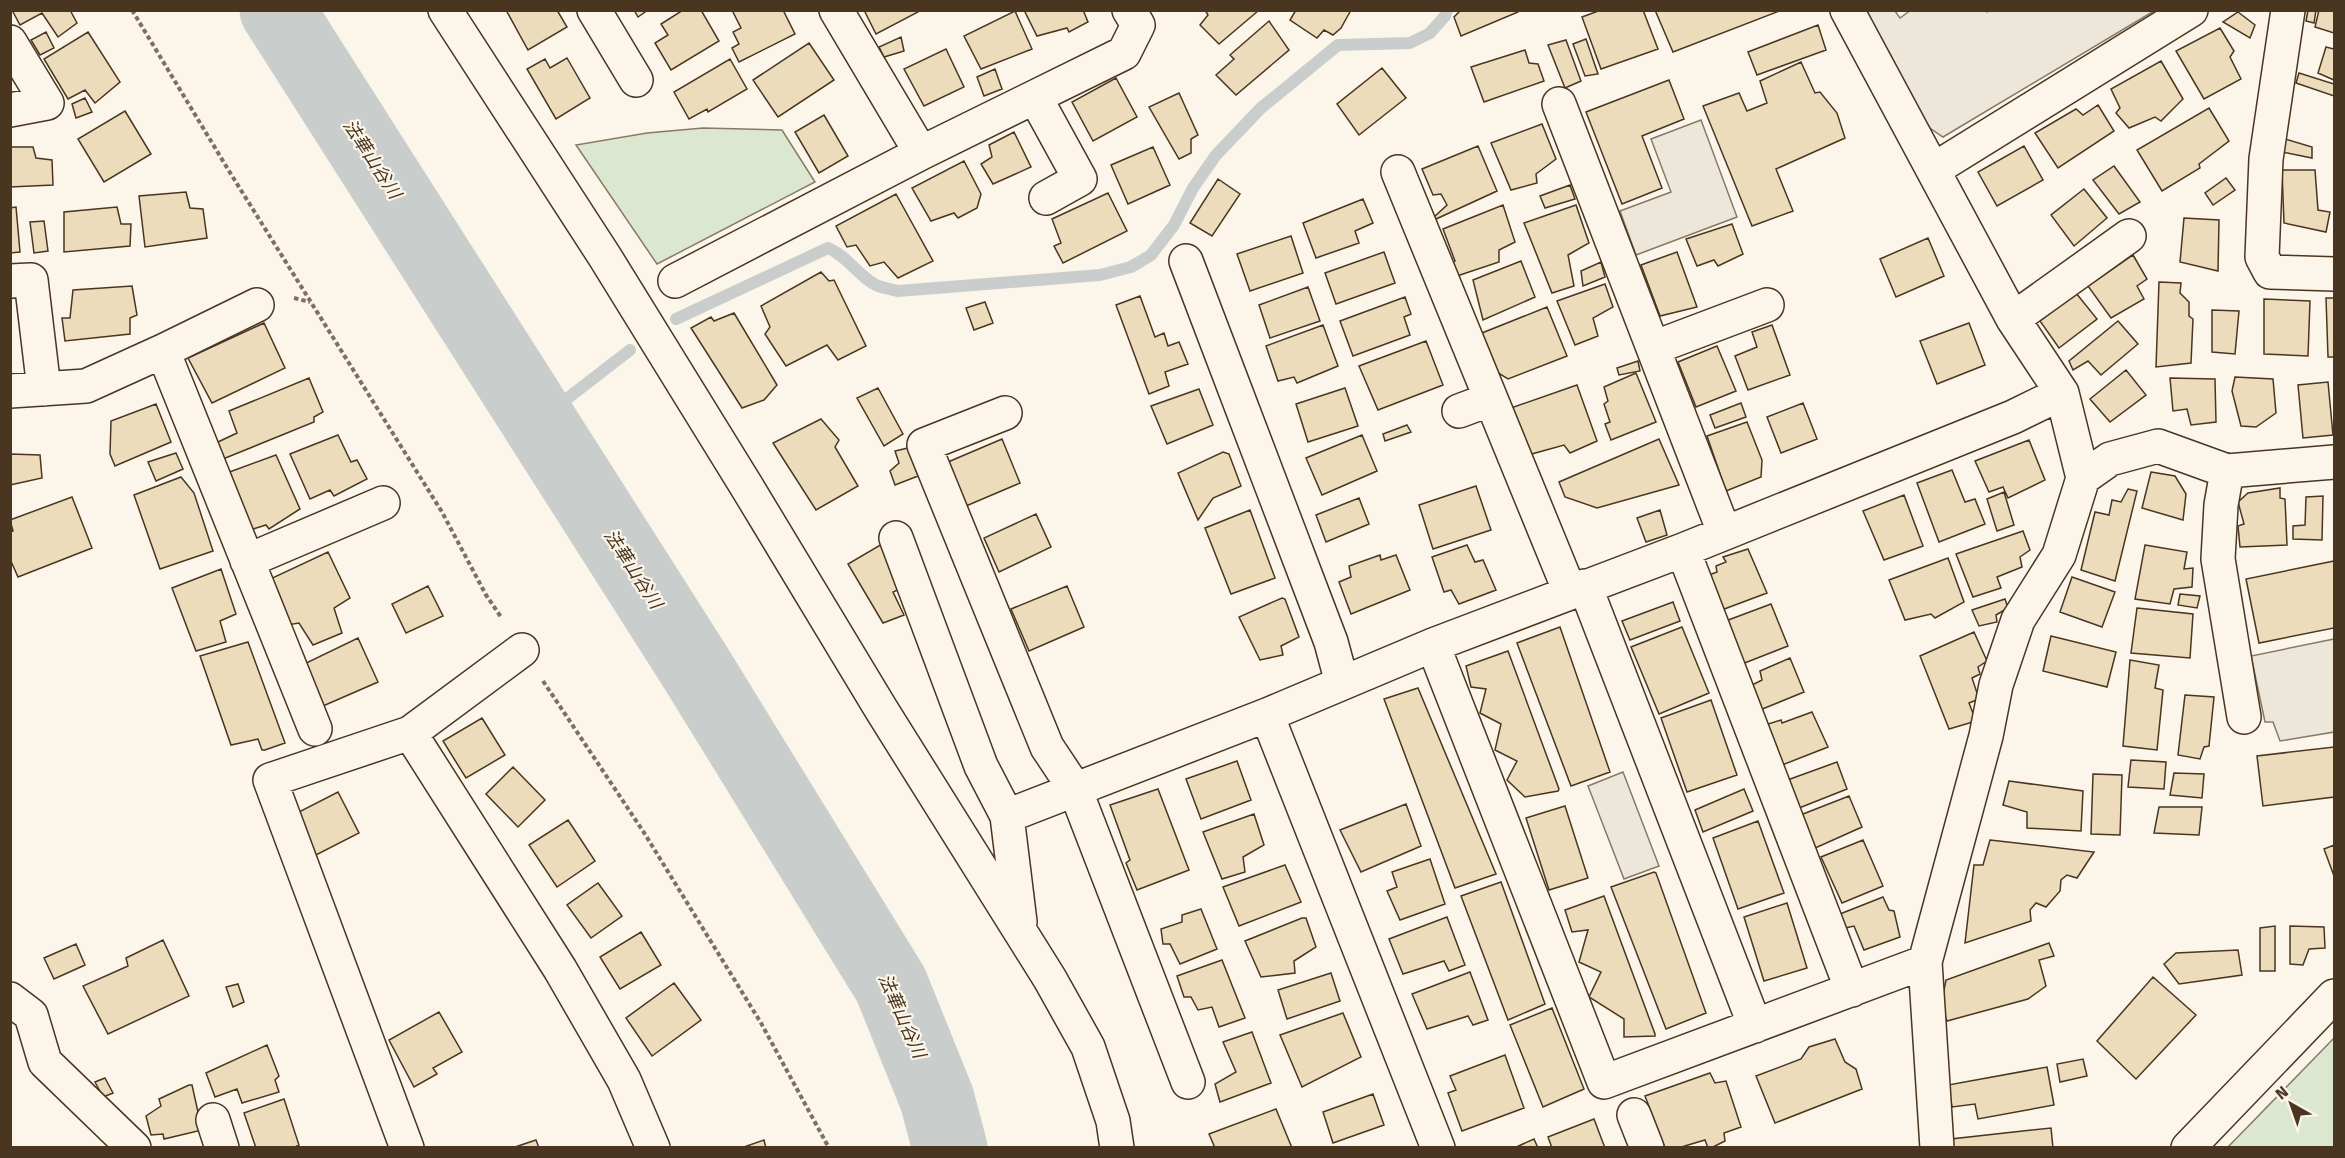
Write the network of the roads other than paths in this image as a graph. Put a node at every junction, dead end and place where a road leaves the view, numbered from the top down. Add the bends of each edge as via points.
1 (445, 10) edge
2 (594, 10) edge
3 (836, 10) edge
4 (1129, 10) edge
5 (1847, 10) edge
6 (2191, 10) edge
7 (2288, 10) edge
8 (10, 42) edge
9 (636, 80) dead end
10 (1035, 97) junction
11 (1559, 104) dead end
12 (10, 110) edge
13 (921, 153) junction
14 (1933, 170) junction
15 (1398, 172) dead end
16 (1046, 198) dead end
17 (2129, 236) dead end
18 (1186, 261) dead end
19 (2334, 274) edge
20 (10, 281) edge
21 (675, 281) dead end
22 (1767, 304) dead end
23 (257, 305) dead end
24 (2013, 319) junction
25 (1653, 348) junction
26 (163, 351) junction
27 (44, 389) junction
28 (10, 392) edge
29 (2062, 393) junction
30 (1491, 399) junction
31 (1459, 411) dead end
32 (1005, 412) dead end
33 (2334, 462) edge
34 (2227, 471) junction
35 (2083, 478) junction
36 (383, 503) dead end
37 (1724, 532) junction
38 (896, 538) dead end
39 (1683, 550) junction
40 (247, 561) junction
41 (1578, 589) junction
42 (1433, 645) junction
43 (522, 651) road end
44 (1342, 683) junction
45 (1268, 715) junction
46 (2244, 717) dead end
47 (315, 729) dead end
48 (410, 732) junction
49 (1075, 789) junction
50 (1008, 816) junction
51 (1022, 932) junction
52 (1924, 962) junction
53 (1852, 990) junction
54 (2334, 996) edge
55 (10, 999) edge
56 (1755, 1026) junction
57 (1188, 1082) dead end
58 (1634, 1115) dead end
59 (120, 1143) edge
60 (407, 1148) edge
61 (653, 1148) edge
62 (1117, 1148) edge
63 (1438, 1148) edge
64 (1647, 1148) edge
65 (1937, 1148) edge
66 (2188, 1148) edge

1 - 51 street via 605,257 881,710
2 - 9 street
3 - 13 street
4 - 10 street via 1138,25 1124,53
5 - 14 street
6 - 14 street
7 - 19 street via 2266,159 2262,257 2270,272
8 - 12 street via 47,103
10 - 13 street
10 - 16 street via 1080,179
11 - 25 street
13 - 21 street
14 - 24 street
15 - 30 street
17 - 24 street
18 - 44 street via 1331,642
20 - 27 street via 31,279
22 - 25 street
23 - 26 street
24 - 29 street
25 - 37 street
26 - 27 street via 86,386
26 - 40 street
27 - 28 street
29 - 35 street
29 - 37 street via 2013,417
30 - 31 street
30 - 41 street
32 - 49 street via 924,445 1047,747
33 - 34 street
34 - 35 street via 2158,446 2110,459
34 - 46 street via 2218,559
35 - 52 street via 2059,555 2018,620 1996,685 1986,736
36 - 40 street
37 - 39 street
38 - 50 street via 981,766
39 - 41 street
39 - 53 street
40 - 47 street
41 - 42 street
41 - 56 street
42 - 44 street
42 - 56 street via 1604,1082
43 - 48 street
44 - 45 street
45 - 49 street
45 - 63 street
48 - 60 street via 270,780
48 - 61 street via 560,969 624,1080
49 - 50 street
49 - 57 street
50 - 51 street
51 - 62 street via 1088,1047 1113,1121
52 - 53 street
52 - 65 street
53 - 56 street
54 - 66 street
55 - 59 street via 31,1015 45,1062
58 - 64 street

